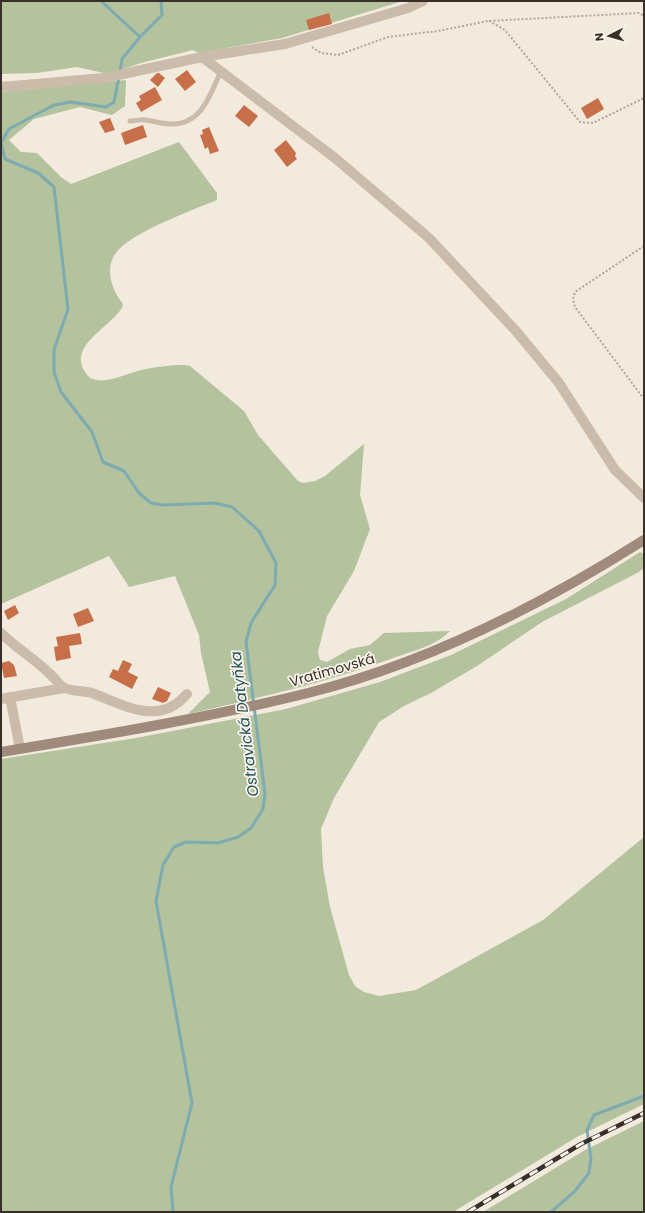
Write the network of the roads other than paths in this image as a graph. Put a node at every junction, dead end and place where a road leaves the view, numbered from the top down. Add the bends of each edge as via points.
1 (423, 1) edge
2 (202, 57) junction
3 (221, 71) junction
4 (1, 87) edge
5 (130, 121) dead end
6 (644, 498) edge
7 (644, 540) edge
8 (1, 633) edge
9 (64, 688) junction
10 (187, 694) dead end
11 (5, 698) edge
12 (20, 749) junction
13 (1, 752) edge

1 - 2 street via 401,10 285,44
2 - 3 street
2 - 4 street via 104,78
3 - 5 lane via 205,107 197,116 176,124
3 - 6 street via 335,158 429,238 516,331 554,377 615,470
7 - 12 main road, Vratimovská via 578,580 524,608 461,639 392,667 301,695 140,730
8 - 9 street
9 - 10 street via 91,693 138,711 170,707
9 - 11 street
11 - 12 street
12 - 13 main road, Vratimovská

